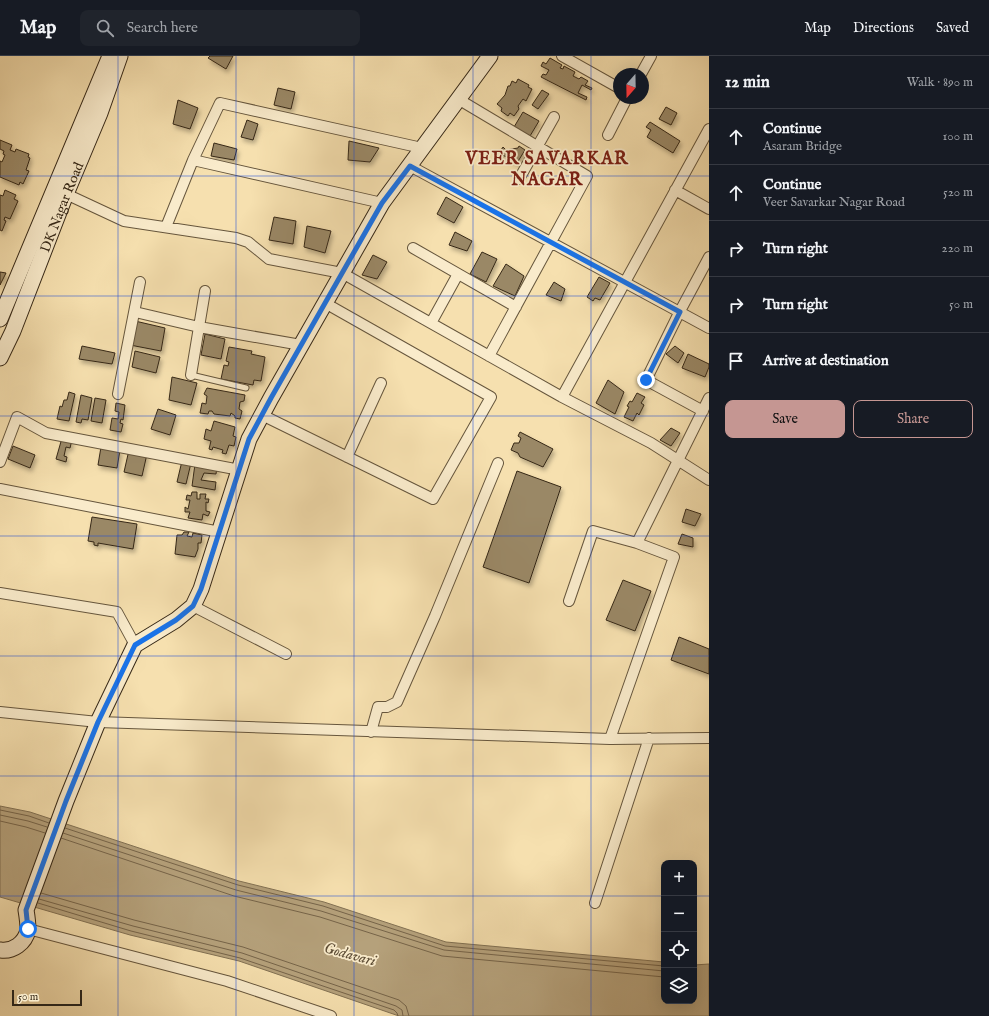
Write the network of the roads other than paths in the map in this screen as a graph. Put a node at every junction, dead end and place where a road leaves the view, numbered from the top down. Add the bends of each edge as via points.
1 (110, 56) edge
2 (120, 56) edge
3 (490, 56) edge
4 (562, 56) edge
5 (651, 56) edge
6 (644, 68) edge
7 (613, 85) edge
8 (458, 99) junction
9 (624, 104) edge
10 (554, 117) dead end
11 (709, 129) edge
12 (608, 135) dead end
13 (537, 146) junction
14 (422, 148) junction
15 (193, 160) junction
16 (410, 166) junction
17 (519, 179) dead end
18 (675, 190) junction
19 (66, 194) junction
20 (382, 203) junction
21 (709, 209) edge
22 (166, 227) junction
23 (551, 242) junction
24 (413, 248) dead end
25 (709, 257) edge
26 (342, 273) junction
27 (458, 274) junction
28 (140, 282) dead end
29 (625, 282) junction
30 (205, 291) dead end
31 (325, 303) junction
32 (516, 307) junction
33 (135, 312) junction
34 (680, 312) junction
35 (0, 319) edge
36 (431, 323) junction
37 (199, 327) junction
38 (709, 328) edge
39 (301, 345) junction
40 (489, 356) junction
41 (0, 358) edge
42 (191, 375) joint
43 (381, 383) dead end
44 (246, 388) dead end
45 (118, 394) dead end
46 (562, 397) junction
47 (709, 398) edge
48 (703, 411) junction
49 (262, 415) junction
50 (347, 457) junction
51 (678, 460) junction
52 (0, 462) edge
53 (498, 463) dead end
54 (240, 470) junction
55 (709, 480) edge
56 (0, 489) edge
57 (220, 532) junction
58 (637, 543) junction
59 (0, 593) edge
60 (569, 601) dead end
61 (193, 606) junction
62 (135, 645) junction
63 (286, 654) dead end
64 (0, 712) edge
65 (98, 722) junction
66 (371, 732) junction
67 (649, 738) junction
68 (709, 738) edge
69 (610, 739) junction
70 (595, 903) dead end
71 (28, 929) junction
72 (0, 950) edge
73 (331, 1016) edge

1 - 35 street, DK Nagar Road
2 - 19 street, DK Nagar Road via 100,113
3 - 8 street
4 - 7 street
5 - 6 street
8 - 13 street
8 - 14 street
9 - 12 street
10 - 13 street
11 - 18 street
13 - 17 street
13 - 23 street via 587,176
14 - 15 street via 220,103
14 - 16 street
15 - 20 street
15 - 22 street
16 - 20 street
16 - 23 street
18 - 21 street
18 - 29 street
19 - 22 street via 124,221
19 - 41 street, DK Nagar Road
20 - 26 street
22 - 26 street via 236,238 248,242 269,259
23 - 29 street
23 - 32 street
24 - 27 street
25 - 34 street
26 - 31 street
26 - 36 street
27 - 32 street
27 - 36 street
28 - 33 street
29 - 34 street
29 - 46 street
30 - 37 street
31 - 39 street
31 - 50 street via 491,397 434,499
32 - 40 street
33 - 37 street
33 - 45 street
34 - 38 street
34 - 48 street via 646,380
36 - 40 street
37 - 39 street
37 - 42 street
39 - 49 street
40 - 46 street
42 - 44 lane
43 - 50 street
46 - 51 street via 651,443
47 - 48 street
48 - 51 street
49 - 50 street
49 - 54 street via 249,439
51 - 55 street
51 - 58 street
52 - 54 street via 17,417 46,433
53 - 66 street via 397,702 378,708
54 - 57 street
56 - 57 street
57 - 61 street
58 - 60 street via 593,531
58 - 69 street via 674,557
59 - 62 street via 117,612
61 - 62 street via 176,620
61 - 63 street
62 - 65 street
64 - 65 street
65 - 66 street
65 - 71 street via 26,910
66 - 69 street
67 - 68 street
67 - 69 street
67 - 70 street
71 - 72 street via 18,947
71 - 73 street via 227,981

